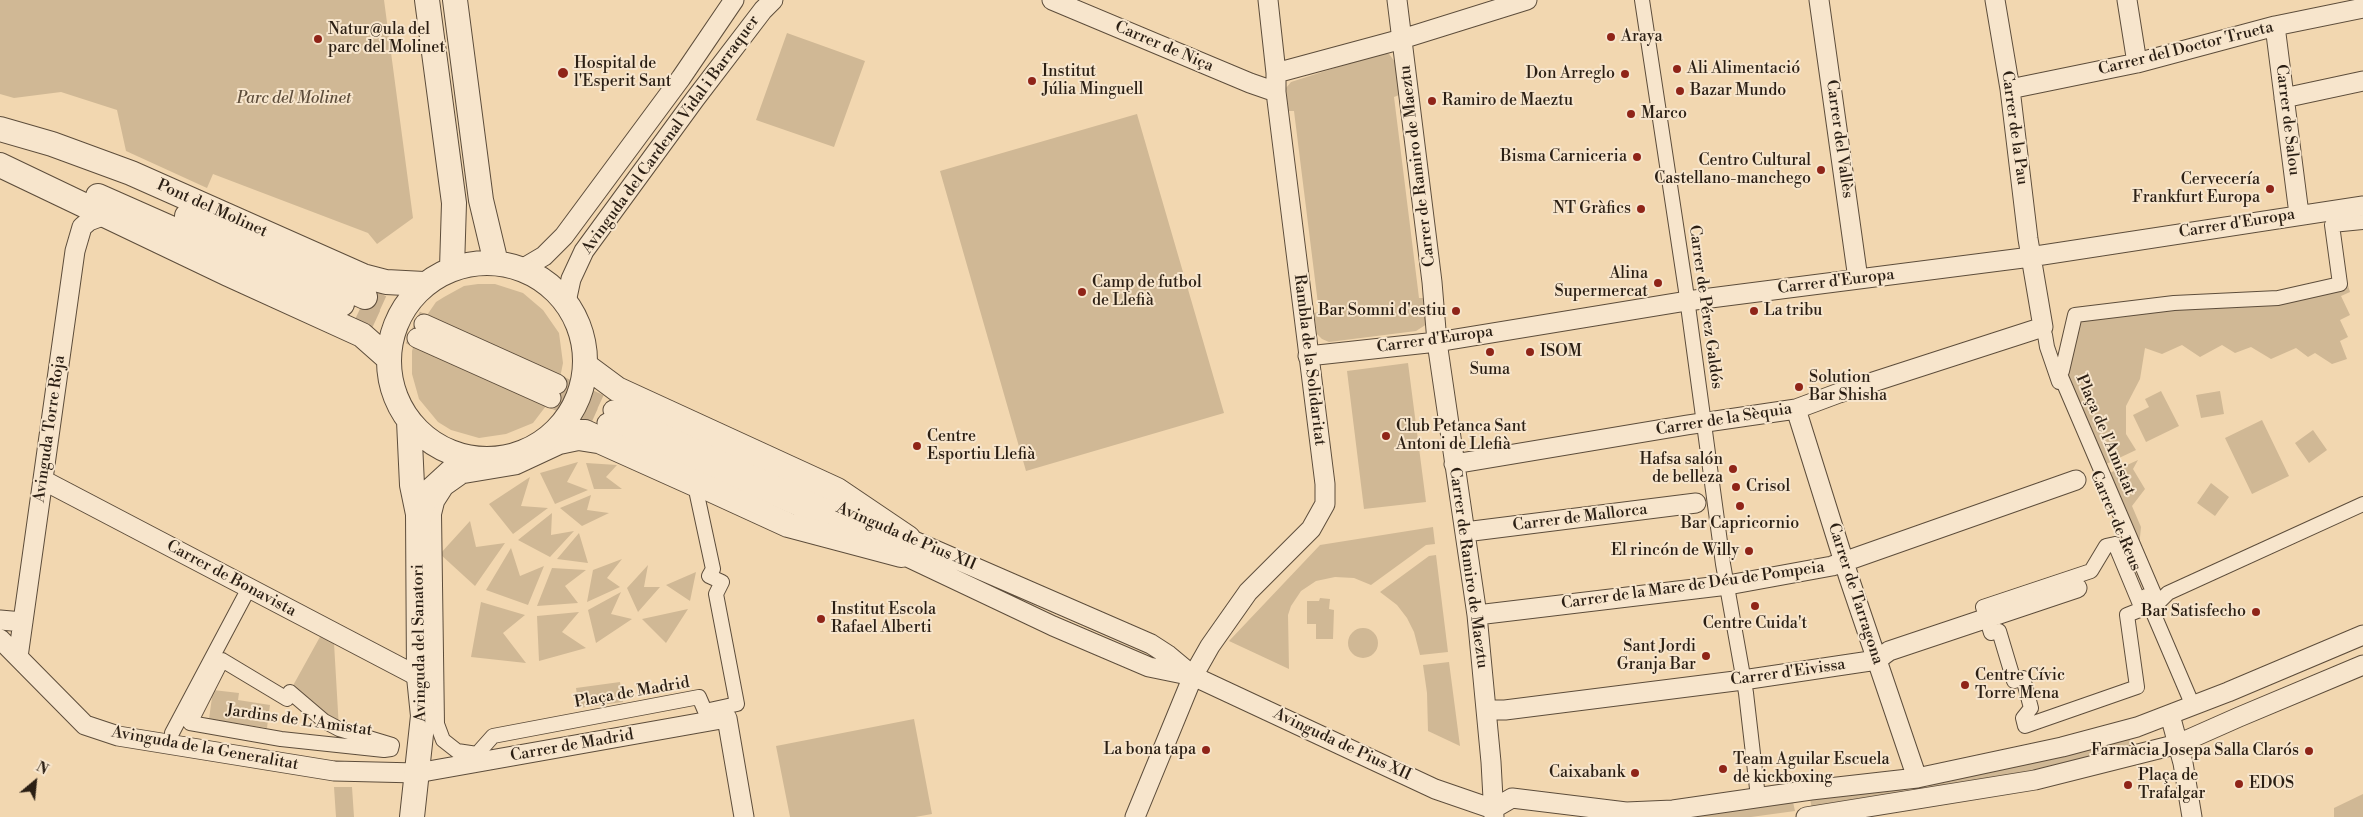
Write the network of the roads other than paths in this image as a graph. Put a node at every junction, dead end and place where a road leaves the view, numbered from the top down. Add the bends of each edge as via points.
1 (427, 0) edge
2 (455, 0) edge
3 (734, 0) edge
4 (773, 0) edge
5 (1052, 0) edge
6 (1268, 0) edge
7 (1397, 0) edge
8 (1527, 0) edge
9 (1642, 0) edge
10 (1819, 0) edge
11 (1995, 0) edge
12 (2127, 0) edge
13 (2363, 8) edge
14 (2275, 26) junction
15 (1402, 39) junction
16 (2136, 63) junction
17 (1276, 73) junction
18 (2363, 81) edge
19 (2010, 90) junction
20 (1276, 92) junction
21 (2284, 98) junction
22 (0, 130) edge
23 (0, 161) edge
24 (0, 165) edge
25 (2363, 206) edge
26 (2299, 214) junction
27 (105, 215) junction
28 (2363, 222) edge
29 (2031, 256) junction
30 (496, 263) junction
31 (452, 268) junction
32 (522, 269) junction
33 (1858, 279) junction
34 (424, 284) junction
35 (1687, 301) junction
36 (566, 302) junction
37 (421, 331) tunnel mouth
38 (2044, 331) junction
39 (1437, 342) junction
40 (1308, 356) junction
41 (388, 358) junction
42 (586, 366) junction
43 (554, 391) tunnel mouth
44 (1796, 409) junction
45 (610, 416) tunnel mouth
46 (409, 421) junction
47 (1704, 422) junction
48 (557, 432) junction
49 (466, 458) junction
50 (1454, 464) junction
51 (43, 480) junction
52 (2076, 480) dead end
53 (1696, 503) dead end
54 (2363, 504) edge
55 (418, 514) junction
56 (1465, 532) junction
57 (905, 546) junction
58 (1843, 561) junction
59 (1728, 585) junction
60 (249, 588) junction
61 (2077, 588) dead end
62 (1477, 616) junction
63 (1986, 618) junction
64 (0, 620) edge
65 (23, 622) junction
66 (2363, 635) edge
67 (436, 637) joint
68 (0, 639) edge
69 (18, 657) junction
70 (222, 660) joint
71 (1877, 660) junction
72 (2363, 666) edge
73 (1193, 676) junction
74 (419, 677) junction
75 (1743, 680) junction
76 (2193, 706) junction
77 (1486, 710) junction
78 (2170, 715) junction
79 (172, 733) dead end
80 (2178, 744) junction
81 (417, 773) junction
82 (1917, 778) junction
83 (1758, 797) junction
84 (1495, 814) edge
85 (412, 817) edge
86 (744, 817) edge
87 (1135, 817) edge
88 (1806, 817) edge
89 (2192, 817) edge

1 - 31 street via 454,203
2 - 30 street via 481,200
3 - 32 street, Avinguda del Cardenal Vidal i Barraquer via 681,78 564,236 544,256
4 - 36 street, Avinguda del Cardenal Vidal i Barraquer via 695,99 584,251 571,279
5 - 20 street, Carrer de Niça
6 - 17 street, Rambla de la Solidaritat
7 - 15 street, Carrer de Ramiro de Maeztu
8 - 15 street
9 - 35 street, Carrer de Pérez Galdós
10 - 33 street, Carrer del Vallès
11 - 19 street, Carrer de la Pau
12 - 16 street
13 - 14 street, Carrer del Doctor Trueta
14 - 16 street, Carrer del Doctor Trueta
14 - 21 street, Carrer de Salou
15 - 17 street
15 - 39 street, Carrer de Ramiro de Maeztu
16 - 19 street, Carrer del Doctor Trueta
17 - 20 street, Rambla de la Solidaritat
18 - 21 street
19 - 29 street, Carrer de la Pau
20 - 40 street, Rambla de la Solidaritat
21 - 26 street, Carrer de Salou
22 - 23 street, Pont del Molinet via 362,304 276,276 140,213 34,170
22 - 34 street, Pont del Molinet via 52,144 131,173 363,276 386,282
24 - 27 street
25 - 26 street, Carrer d'Europa
26 - 29 street, Carrer d'Europa
27 - 41 street via 362,334
27 - 51 street, Avinguda Torre Roja via 82,227 75,251
28 - 54 street, Plaça de l'Amistat via 2332,225 2340,284 2278,298 2174,303 2075,315 2062,371 2059,372 2158,603 2168,593
29 - 33 street, Carrer d'Europa
29 - 38 street, Carrer de Reus
30 - 31 street
30 - 32 street
31 - 34 street
32 - 36 street via 546,282
33 - 35 street, Carrer d'Europa
34 - 41 street via 405,305 393,330
35 - 39 street, Carrer d'Europa
35 - 47 street, Carrer de Pérez Galdós
36 - 42 street via 582,332
37 - 43 street
38 - 44 street, Carrer de la Sèquia
38 - 76 street, Carrer de Reus via 2054,370 2088,456
39 - 40 street, Carrer d'Europa
39 - 50 street, Carrer de Ramiro de Maeztu
40 - 73 street, Rambla de la Solidaritat via 1325,504 1310,529 1248,592
41 - 46 street via 393,391
42 - 48 street via 582,390 572,412
42 - 57 street via 617,389 837,490
44 - 47 street, Carrer de la Sèquia
44 - 58 street, Carrer de Tarragona
45 - 57 street, Avinguda de Pius XII
46 - 49 street via 425,438
46 - 55 street, Avinguda del Sanatori via 412,485
47 - 50 street, Carrer de la Sèquia
47 - 59 street, Carrer de Pérez Galdós
48 - 49 street via 530,450 499,459
48 - 57 street via 585,432 788,524
49 - 55 street, Avinguda del Sanatori via 430,491
50 - 56 street, Carrer de Ramiro de Maeztu
51 - 60 street, Carrer de Bonavista
51 - 65 street, Avinguda Torre Roja
52 - 58 street, Carrer de la Mare de Déu de Pompeia
53 - 56 street, Carrer de Mallorca
55 - 74 street, Avinguda del Sanatori
56 - 62 street, Carrer de Ramiro de Maeztu
57 - 73 street, Avinguda de Pius XII via 1151,644
58 - 59 street, Carrer de la Mare de Déu de Pompeia via 1832,566
58 - 71 street, Carrer de Tarragona
59 - 62 street, Carrer de la Mare de Déu de Pompeia
59 - 75 street, Carrer de Pérez Galdós
60 - 74 street, Carrer de Bonavista
60 - 79 street
61 - 63 street, Carrer d'Eivissa
62 - 77 street, Carrer de Ramiro de Maeztu
63 - 63 street via 1983,607 2091,571 2106,546 2115,544 2142,609 2127,615 2137,687 2025,726 2023,718 2031,708 2023,678 2014,681 1999,631 1991,633
63 - 71 street, Carrer d'Eivissa via 1889,651
64 - 65 street
65 - 69 street, Avinguda Torre Roja
66 - 76 street
67 - 67 street, Plaça de Madrid via 434,514 444,490 467,474 523,465 564,446 594,445 696,490 713,569 710,576 722,582 716,594 737,704 705,711 699,697 493,736 476,754 462,754 447,745 438,727
68 - 69 street, Avinguda de la Generalitat
69 - 81 street, Avinguda de la Generalitat via 85,725 118,736 334,770
70 - 70 street, Jardins de L'Amistat via 190,723 282,738 391,749 392,745 339,729 324,721 290,692 287,699
71 - 75 street, Carrer d'Eivissa
71 - 82 street, Carrer de Tarragona
72 - 80 street
73 - 84 street, Avinguda de Pius XII
73 - 87 street, Rambla de la Solidaritat
74 - 81 street, Avinguda del Sanatori via 423,716
75 - 77 street, Carrer d'Eivissa
75 - 83 street, Carrer de Pérez Galdós
76 - 78 street
77 - 84 street, Carrer de Ramiro de Maeztu
78 - 80 street
78 - 82 street via 2062,747
80 - 88 street via 2035,780
80 - 89 street
81 - 85 street, Avinguda del Sanatori
81 - 86 street, Carrer de Madrid via 727,718
82 - 83 street
83 - 84 street via 1673,810 1626,812 1512,798

